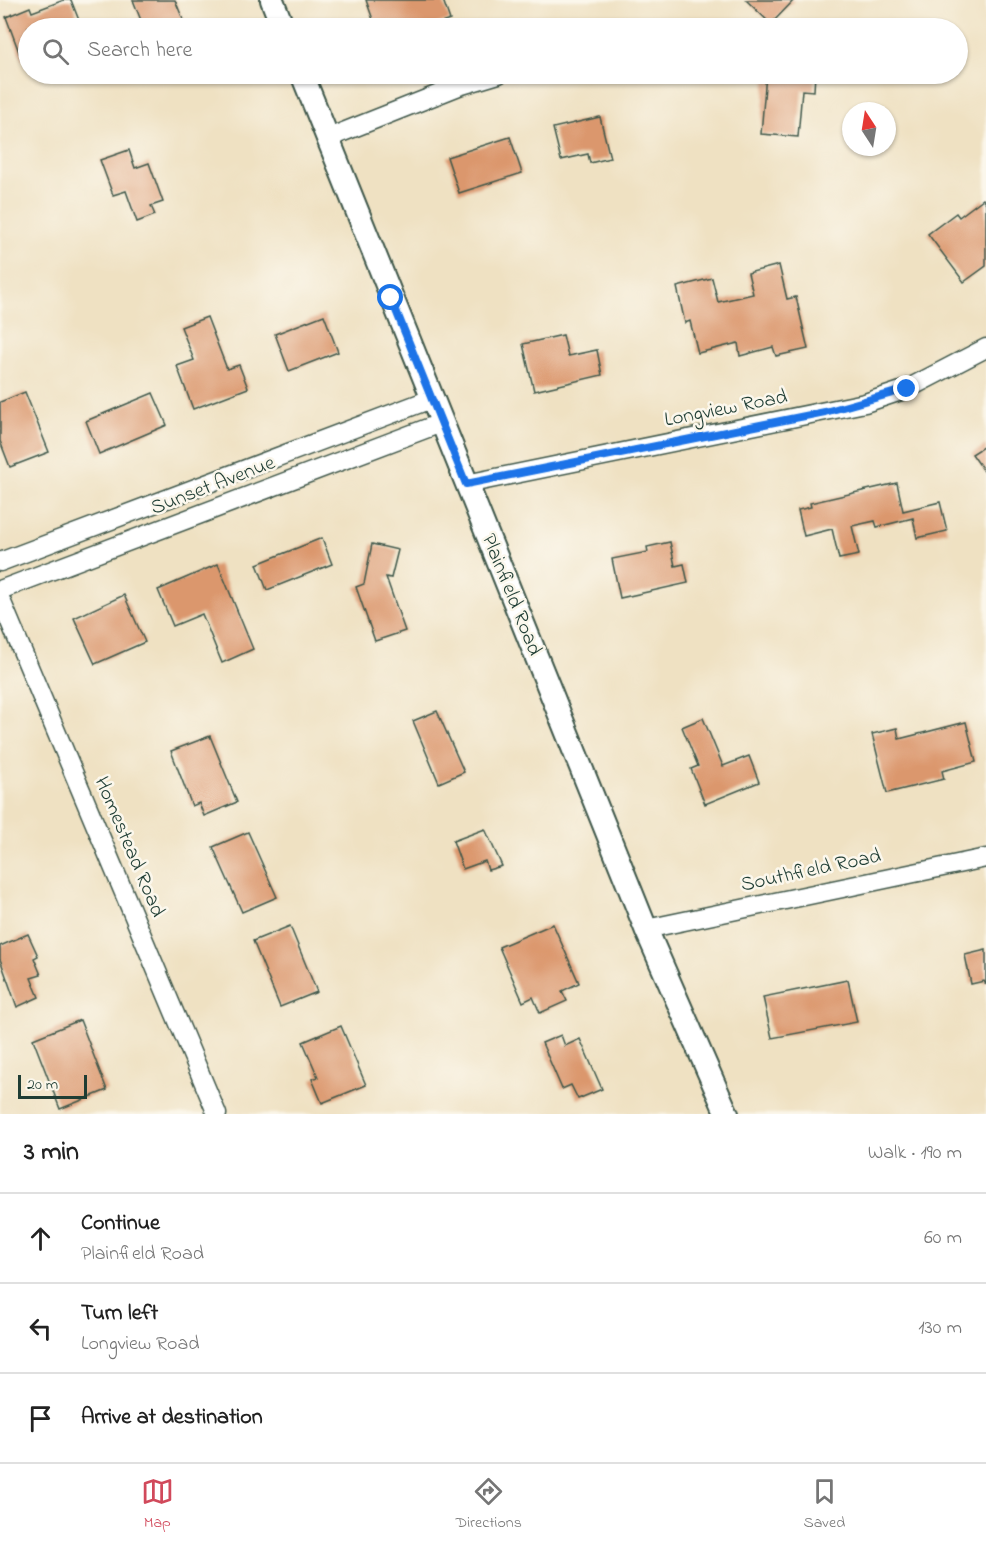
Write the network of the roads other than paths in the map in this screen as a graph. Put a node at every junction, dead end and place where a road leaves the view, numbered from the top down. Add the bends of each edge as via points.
1 (272, 0) edge
2 (279, 18) edge
3 (306, 84) edge
4 (466, 84) edge
5 (328, 138) junction
6 (986, 348) edge
7 (431, 399) junction
8 (441, 423) junction
9 (466, 484) junction
10 (0, 562) edge
11 (0, 590) edge
12 (0, 598) edge
13 (986, 858) edge
14 (646, 929) junction
15 (217, 1114) edge
16 (728, 1114) edge

1 - 2 street
3 - 5 street, Plainfield Road
4 - 5 street
5 - 7 street, Plainfield Road
6 - 9 street, Longview Road via 907,389 865,403
7 - 8 street, Plainfield Road
7 - 10 street, Sunset Avenue
8 - 9 street, Plainfield Road
8 - 11 street, Sunset Avenue
9 - 14 street, Plainfield Road
12 - 15 street, Homestead Road
13 - 14 street, Southfield Road
14 - 16 street, Plainfield Road

